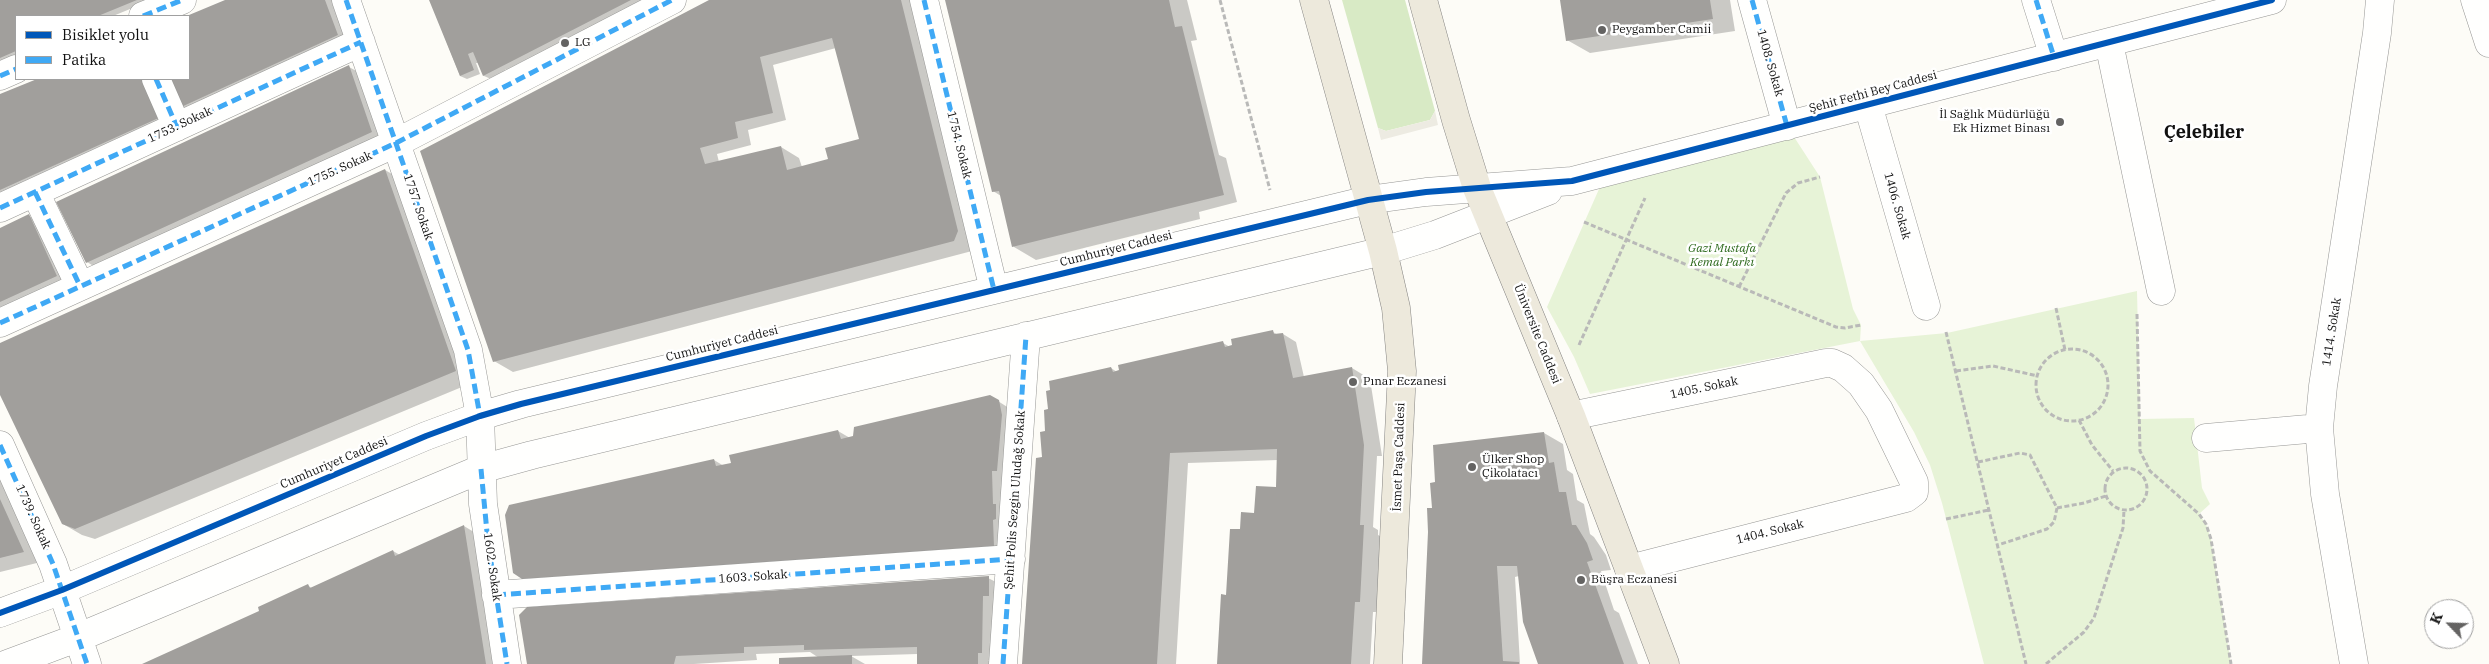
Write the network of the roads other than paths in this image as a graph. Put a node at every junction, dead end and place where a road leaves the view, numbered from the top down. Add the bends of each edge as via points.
1 (182, 0) edge
2 (346, 0) edge
3 (672, 0) edge
4 (924, 0) edge
5 (1314, 0) edge
6 (1423, 0) edge
7 (1752, 0) edge
8 (2036, 0) edge
9 (2272, 0) edge
10 (2380, 0) edge
11 (2475, 0) edge
12 (145, 15) edge
13 (361, 42) junction
14 (2110, 43) junction
15 (2489, 43) edge
16 (2054, 57) junction
17 (15, 69) edge
18 (0, 76) edge
19 (156, 80) edge
20 (1868, 105) junction
21 (178, 126) junction
22 (1787, 126) junction
23 (396, 143) junction
24 (1572, 181) junction
25 (1478, 188) junction
26 (35, 192) junction
27 (1368, 200) junction
28 (0, 208) edge
29 (1488, 215) junction
30 (1383, 251) junction
31 (80, 286) junction
32 (994, 290) junction
33 (2160, 291) dead end
34 (1926, 306) road end
35 (0, 323) edge
36 (1026, 336) junction
37 (480, 416) junction
38 (1571, 416) junction
39 (2320, 428) junction
40 (2206, 438) dead end
41 (0, 445) edge
42 (481, 469) junction
43 (1911, 496) joint
44 (1011, 559) junction
45 (1629, 569) junction
46 (62, 590) junction
47 (496, 595) junction
48 (0, 613) edge
49 (77, 638) junction
50 (35, 659) edge
51 (7, 664) edge
52 (87, 664) edge
53 (506, 664) edge
54 (1003, 664) edge
55 (1388, 664) edge
56 (1665, 664) edge
57 (2354, 664) edge

1 - 12 street
2 - 13 street, 1757. Sokak
3 - 23 street, 1755. Sokak
4 - 32 street, 1754. Sokak
5 - 27 main road
6 - 25 main road, Üniversite Caddesi
7 - 22 street, 1408. Sokak
8 - 16 street
9 - 14 street, Şehit Fethi Bey Caddesi
10 - 39 street, 1414. Sokak via 2323,386
11 - 15 street
13 - 21 street, 1753. Sokak
13 - 23 street, 1757. Sokak
14 - 16 street, Şehit Fethi Bey Caddesi
14 - 33 street
16 - 20 street, Şehit Fethi Bey Caddesi
17 - 18 street
19 - 21 street
20 - 22 street, Şehit Fethi Bey Caddesi
20 - 34 street, 1406. Sokak
21 - 26 street, 1753. Sokak
22 - 24 street, Şehit Fethi Bey Caddesi
23 - 31 street, 1755. Sokak
23 - 37 street, 1757. Sokak via 468,350
24 - 25 street, Şehit Fethi Bey Caddesi
24 - 29 street, Şehit Fethi Bey Caddesi
25 - 27 street, Cumhuriyet Caddesi
25 - 29 main road, Üniversite Caddesi
26 - 28 street, 1753. Sokak
26 - 31 street
27 - 30 main road
27 - 32 street, Cumhuriyet Caddesi
29 - 30 street
29 - 38 main road, Üniversite Caddesi
30 - 36 street
30 - 55 main road, İsmet Paşa Caddesi via 1396,308 1402,371
31 - 35 street, 1755. Sokak
32 - 37 street, Cumhuriyet Caddesi
36 - 42 street
36 - 44 street, Şehit Polis Sezgin Uludağ Sokak
37 - 42 street, 1757. Sokak
37 - 46 street, Cumhuriyet Caddesi
38 - 43 street, 1405. Sokak via 1826,363 1838,365 1861,384 1879,410 1914,482
38 - 45 main road, Üniversite Caddesi
39 - 40 street
39 - 57 street, 1414. Sokak via 2325,494
41 - 46 street, 1739. Sokak via 43,538
42 - 47 street, 1602. Sokak
42 - 49 street
43 - 45 street, 1404. Sokak
44 - 47 street, 1603. Sokak
44 - 54 street, Şehit Polis Sezgin Uludağ Sokak
45 - 56 main road, Üniversite Caddesi
46 - 48 street, Cumhuriyet Caddesi
46 - 49 street, 1739. Sokak
47 - 53 street, 1602. Sokak
49 - 50 street
49 - 52 street, 1739. Sokak
50 - 51 street

